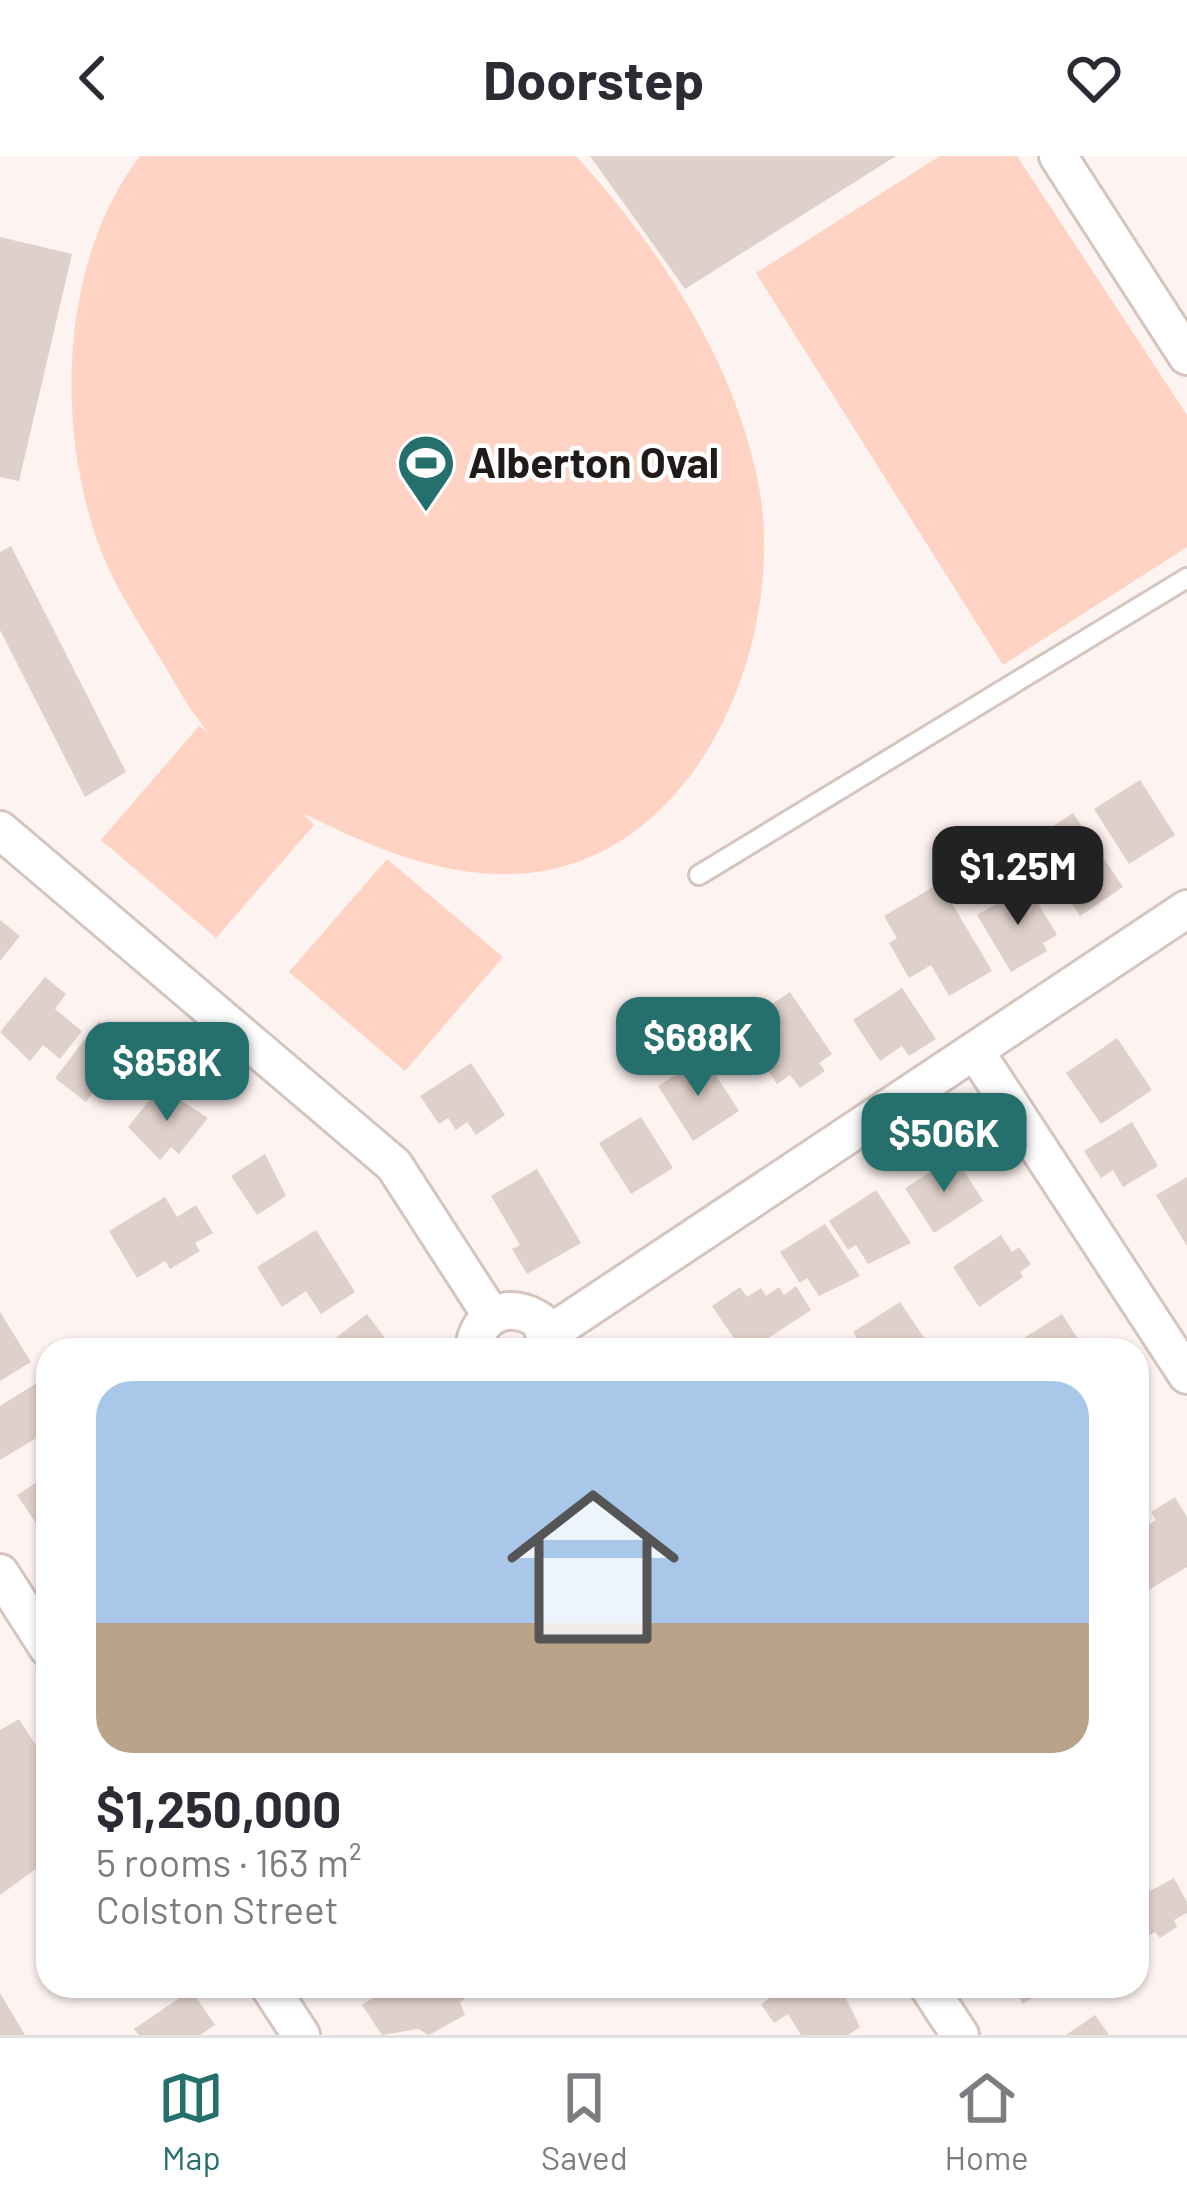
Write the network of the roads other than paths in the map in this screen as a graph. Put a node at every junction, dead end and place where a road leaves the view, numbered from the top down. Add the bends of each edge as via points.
1 (1058, 156) edge
2 (1187, 356) edge
3 (1187, 578) edge
4 (0, 830) edge
5 (699, 875) dead end
6 (1187, 909) edge
7 (975, 1052) junction
8 (491, 1315) junction
9 (477, 1338) edge
10 (546, 1338) edge
11 (555, 1338) edge
12 (1187, 1375) edge
13 (0, 1573) edge
14 (36, 1629) edge
15 (277, 1998) edge
16 (936, 1998) edge
17 (301, 2035) edge
18 (960, 2035) edge

1 - 2 street
3 - 5 lane
4 - 8 street via 394,1165
6 - 7 street
7 - 11 street
7 - 12 street
8 - 9 street
8 - 10 street via 530,1313
13 - 14 street
15 - 17 street
16 - 18 street

